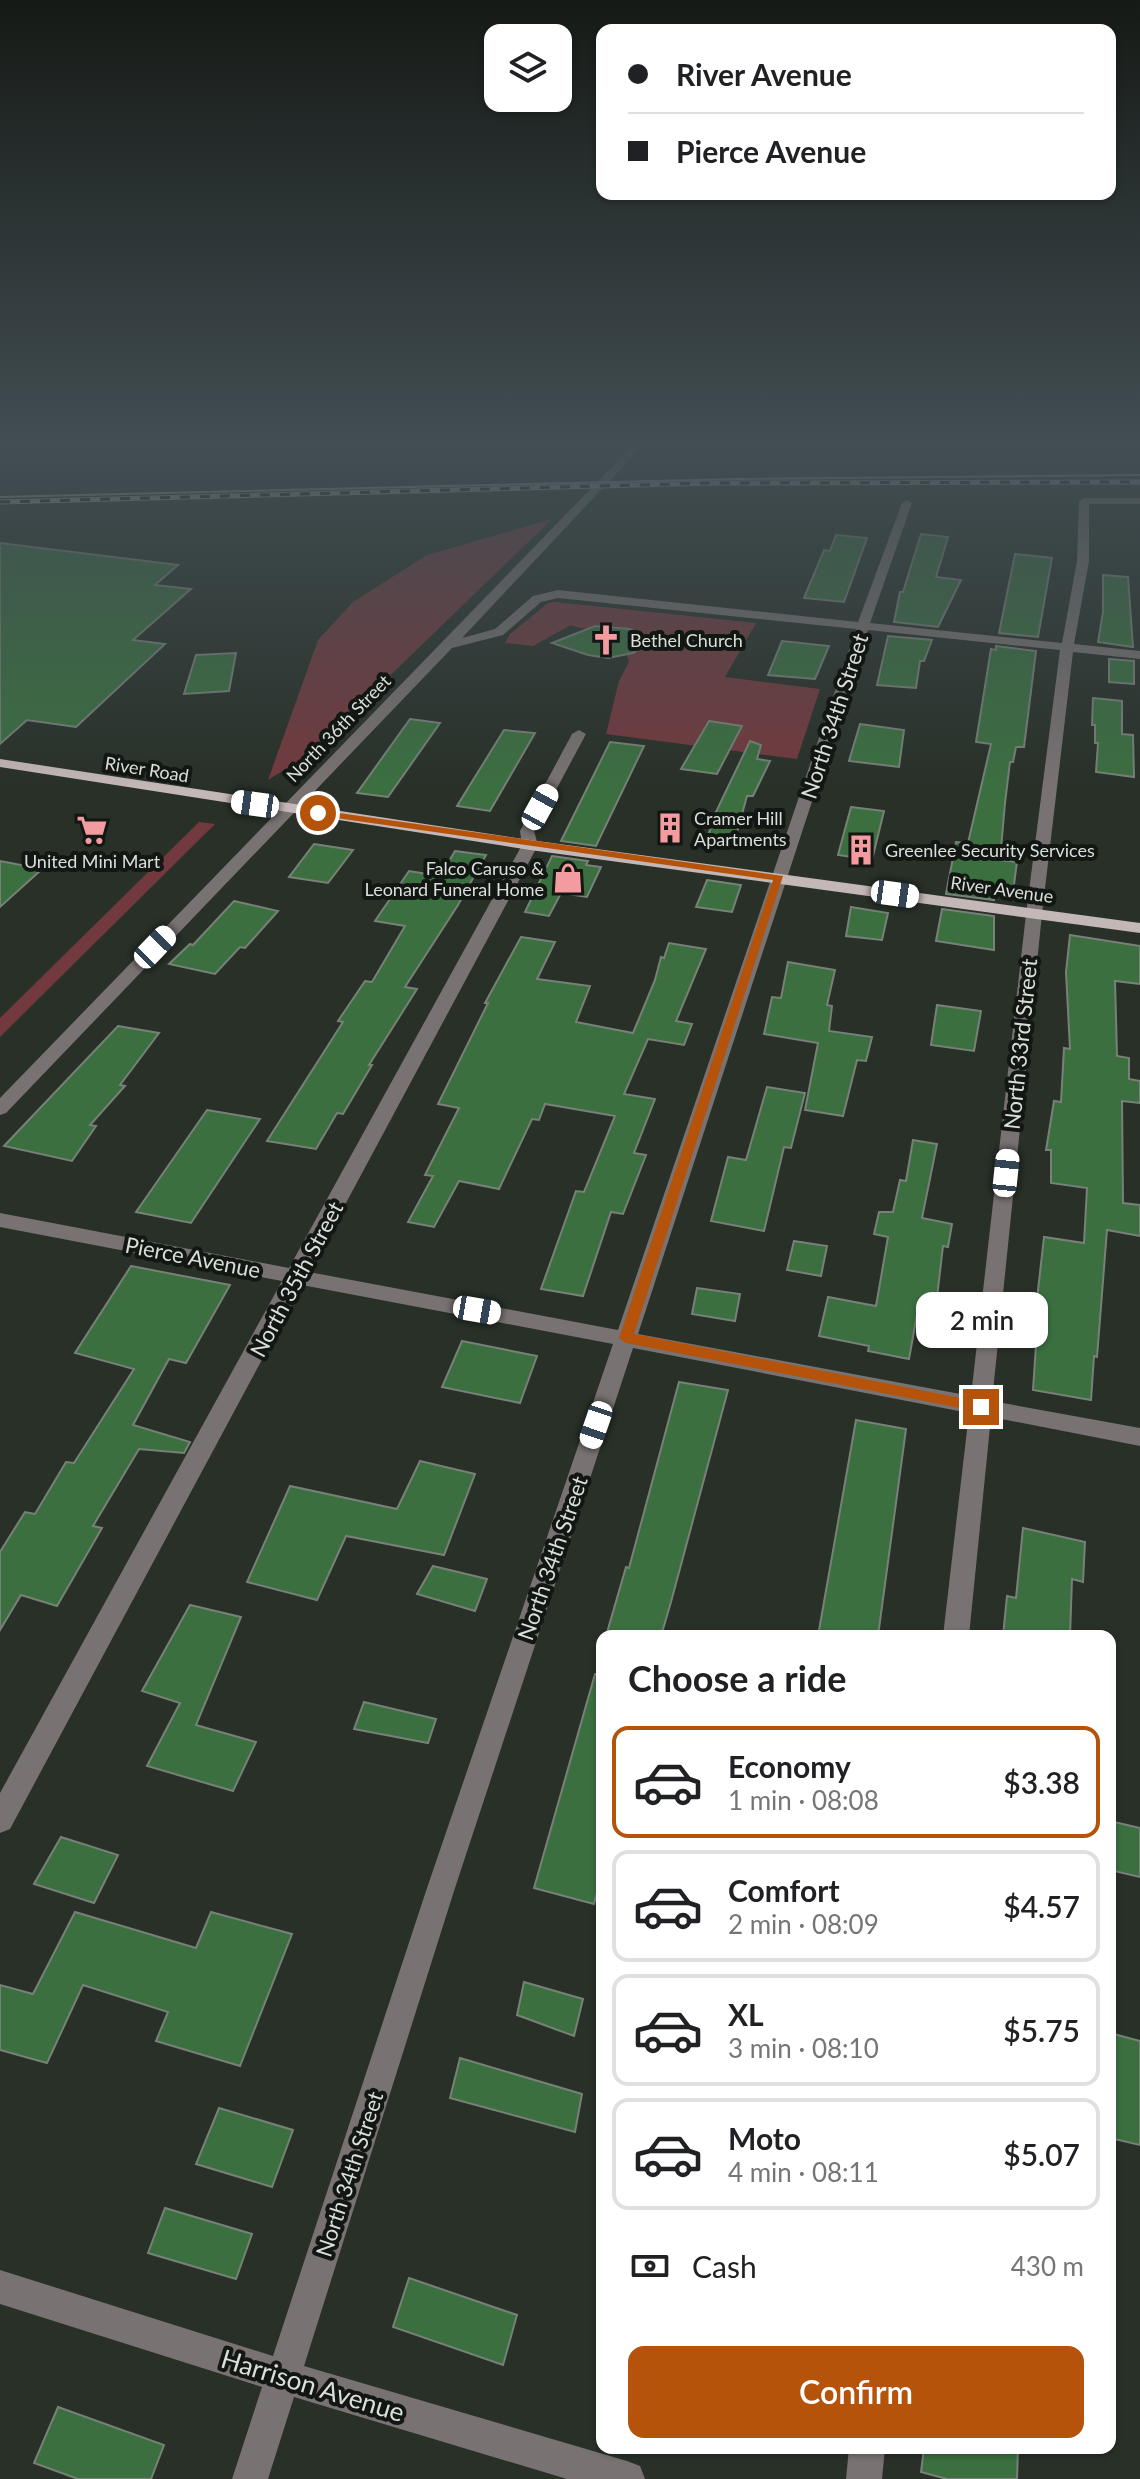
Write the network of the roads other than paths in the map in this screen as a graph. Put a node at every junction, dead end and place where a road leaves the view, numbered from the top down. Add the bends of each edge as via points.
1 (530, 560) edge
2 (887, 560) edge
3 (1083, 560) edge
4 (863, 626) junction
5 (445, 646) junction
6 (1067, 647) junction
7 (1140, 655) edge
8 (579, 734) dead end
9 (0, 763) edge
10 (288, 808) junction
11 (530, 845) junction
12 (779, 878) junction
13 (1034, 914) junction
14 (1140, 928) edge
15 (0, 1109) edge
16 (0, 1220) edge
17 (298, 1276) junction
18 (626, 1338) junction
19 (981, 1407) junction
20 (1140, 1437) edge
21 (957, 1630) edge
22 (0, 1820) edge
23 (0, 2287) edge
24 (284, 2377) junction
25 (866, 2454) edge
26 (250, 2479) edge
27 (627, 2479) edge
28 (864, 2479) edge

1 - 5 street, North 36th Street
2 - 4 street, North 34th Street
3 - 6 street, North 33rd Street
4 - 5 street via 558,594 537,599 499,632
4 - 6 street
4 - 12 street, North 34th Street
5 - 10 street, North 36th Street
6 - 7 street
6 - 13 street, North 33rd Street
8 - 11 street, North 35th Street via 527,831
9 - 10 main road, River Road
10 - 11 main road, River Avenue
10 - 15 street, North 36th Street
11 - 12 main road, River Avenue
11 - 17 street, North 35th Street
12 - 13 main road, River Avenue
12 - 18 street, North 34th Street
13 - 14 main road, River Avenue
13 - 19 street, North 33rd Street
16 - 17 street, Pierce Avenue
17 - 18 street, Pierce Avenue
17 - 22 street, North 35th Street
18 - 19 street, Pierce Avenue
18 - 24 street, North 34th Street
19 - 20 street, Pierce Avenue
19 - 21 street, North 33rd Street
23 - 24 street, Harrison Avenue
24 - 26 street, North 34th Street
24 - 27 street, Harrison Avenue
25 - 28 street

